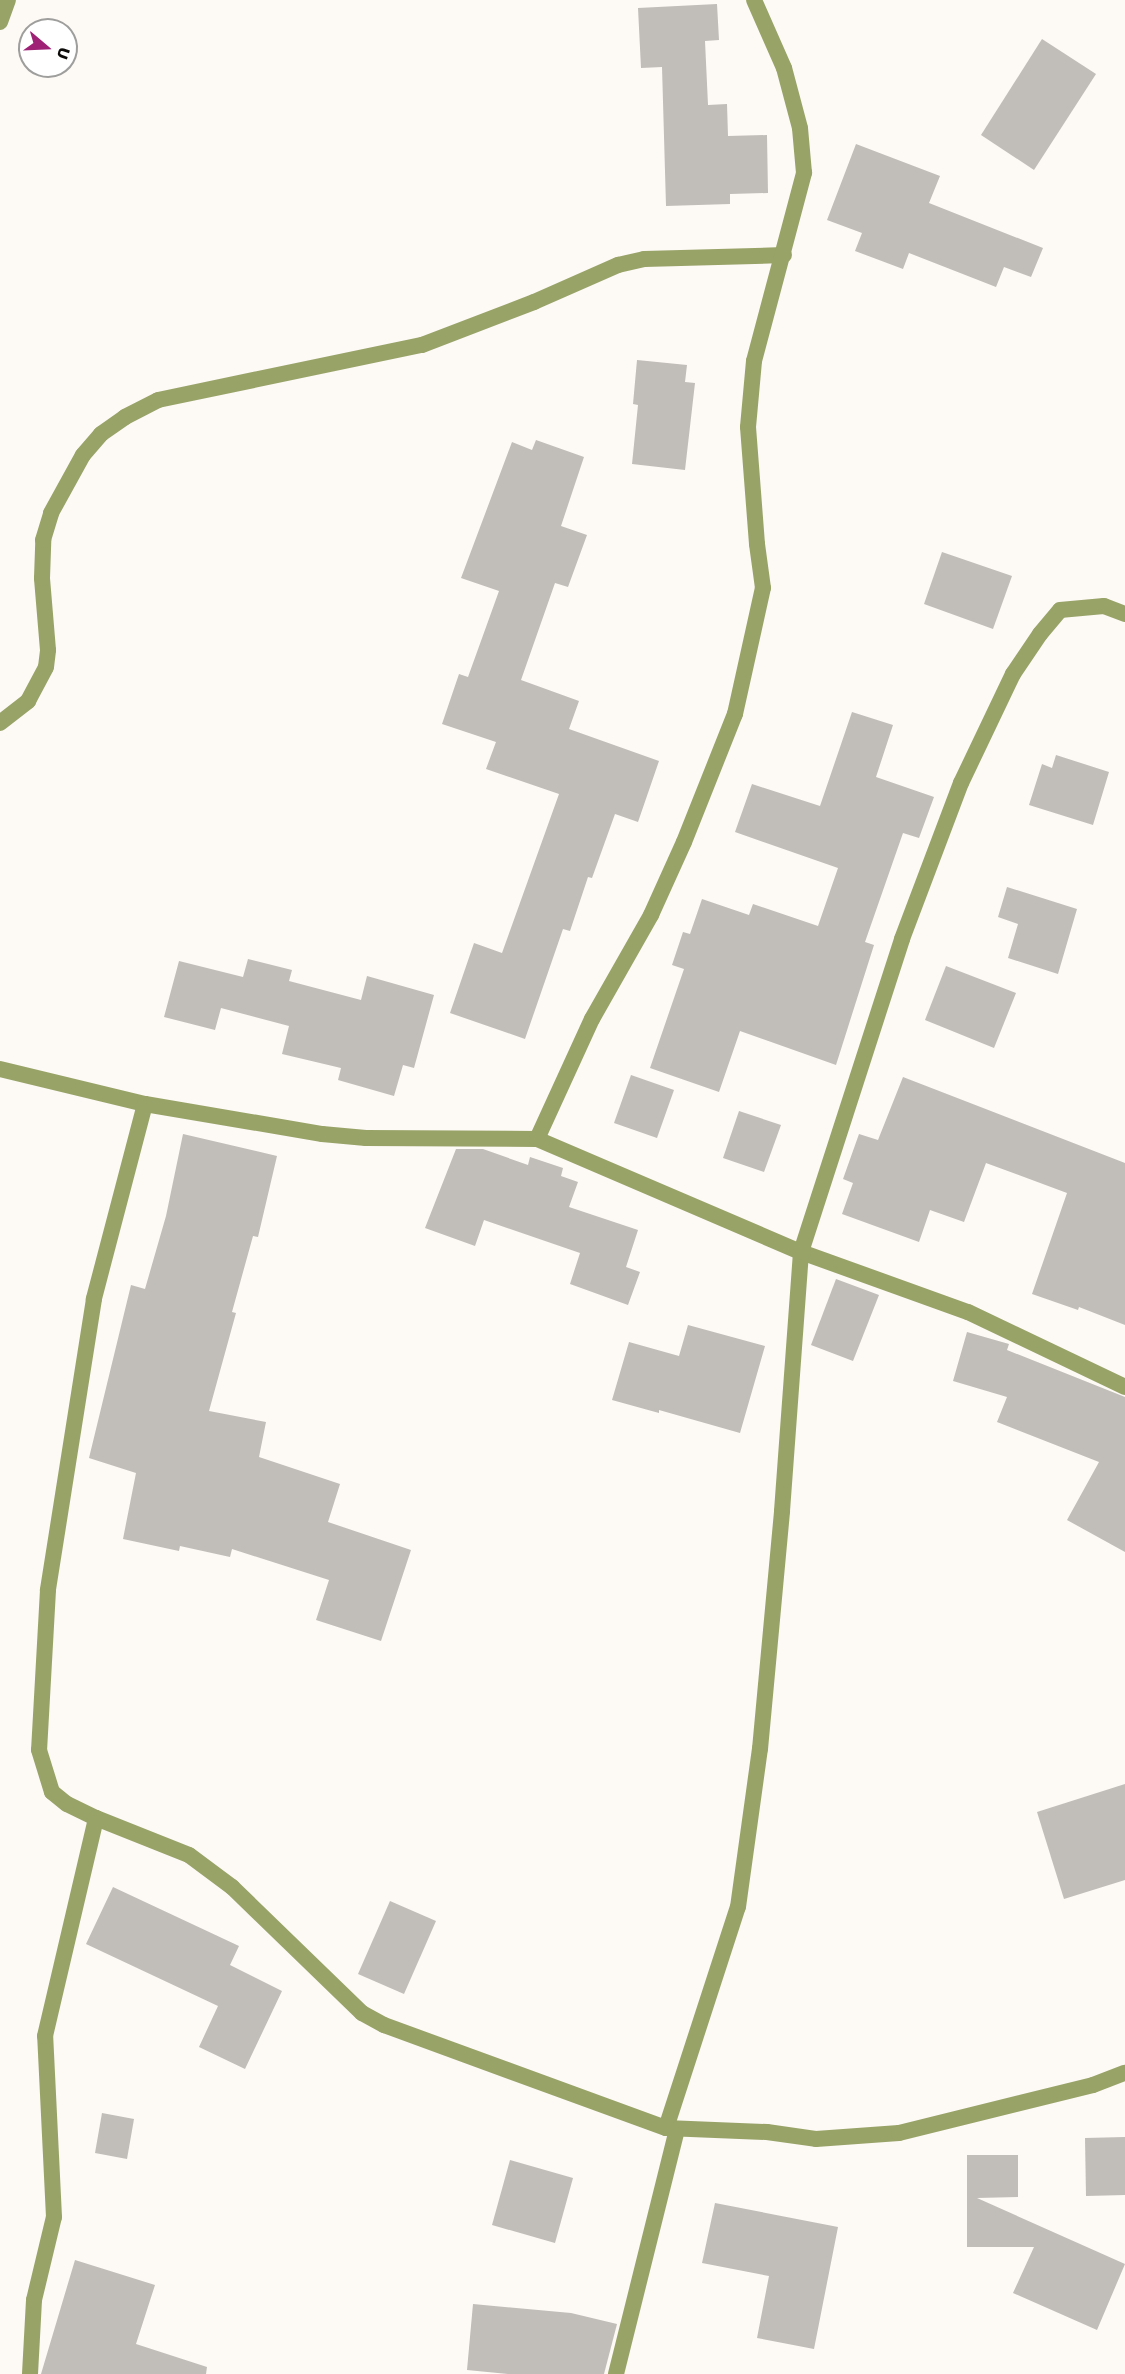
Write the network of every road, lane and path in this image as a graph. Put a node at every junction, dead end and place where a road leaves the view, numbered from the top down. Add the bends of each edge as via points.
1 (8, 0) edge
2 (754, 0) edge
3 (0, 22) edge
4 (784, 255) junction
5 (1125, 614) edge
6 (0, 723) edge
7 (0, 1069) edge
8 (145, 1104) junction
9 (537, 1139) junction
10 (801, 1252) junction
11 (1125, 1387) edge
12 (96, 1818) junction
13 (1125, 2073) edge
14 (671, 2129) junction
15 (30, 2374) edge
16 (616, 2374) edge

1 - 3 street
2 - 4 street via 784,68 800,128 804,173
4 - 6 street via 644,259 618,265 422,345 158,400 125,417 101,434 83,455 51,513 43,540 46,667 28,701
4 - 9 street via 754,361 748,427 763,588 735,714 651,915 592,1019
5 - 10 street via 1104,606 1060,610 1013,674 961,783 902,939
7 - 8 street
8 - 9 street via 366,1138
8 - 12 street via 94,1299 48,1590 39,1750 52,1792
9 - 10 street
10 - 11 street via 968,1312
10 - 14 street via 782,1511 759,1749 738,1907
12 - 14 street via 189,1854 232,1887 362,2013 384,2025
12 - 15 street via 45,2036 54,2217 34,2300
13 - 14 street via 1093,2085 899,2133 816,2139
14 - 16 street

